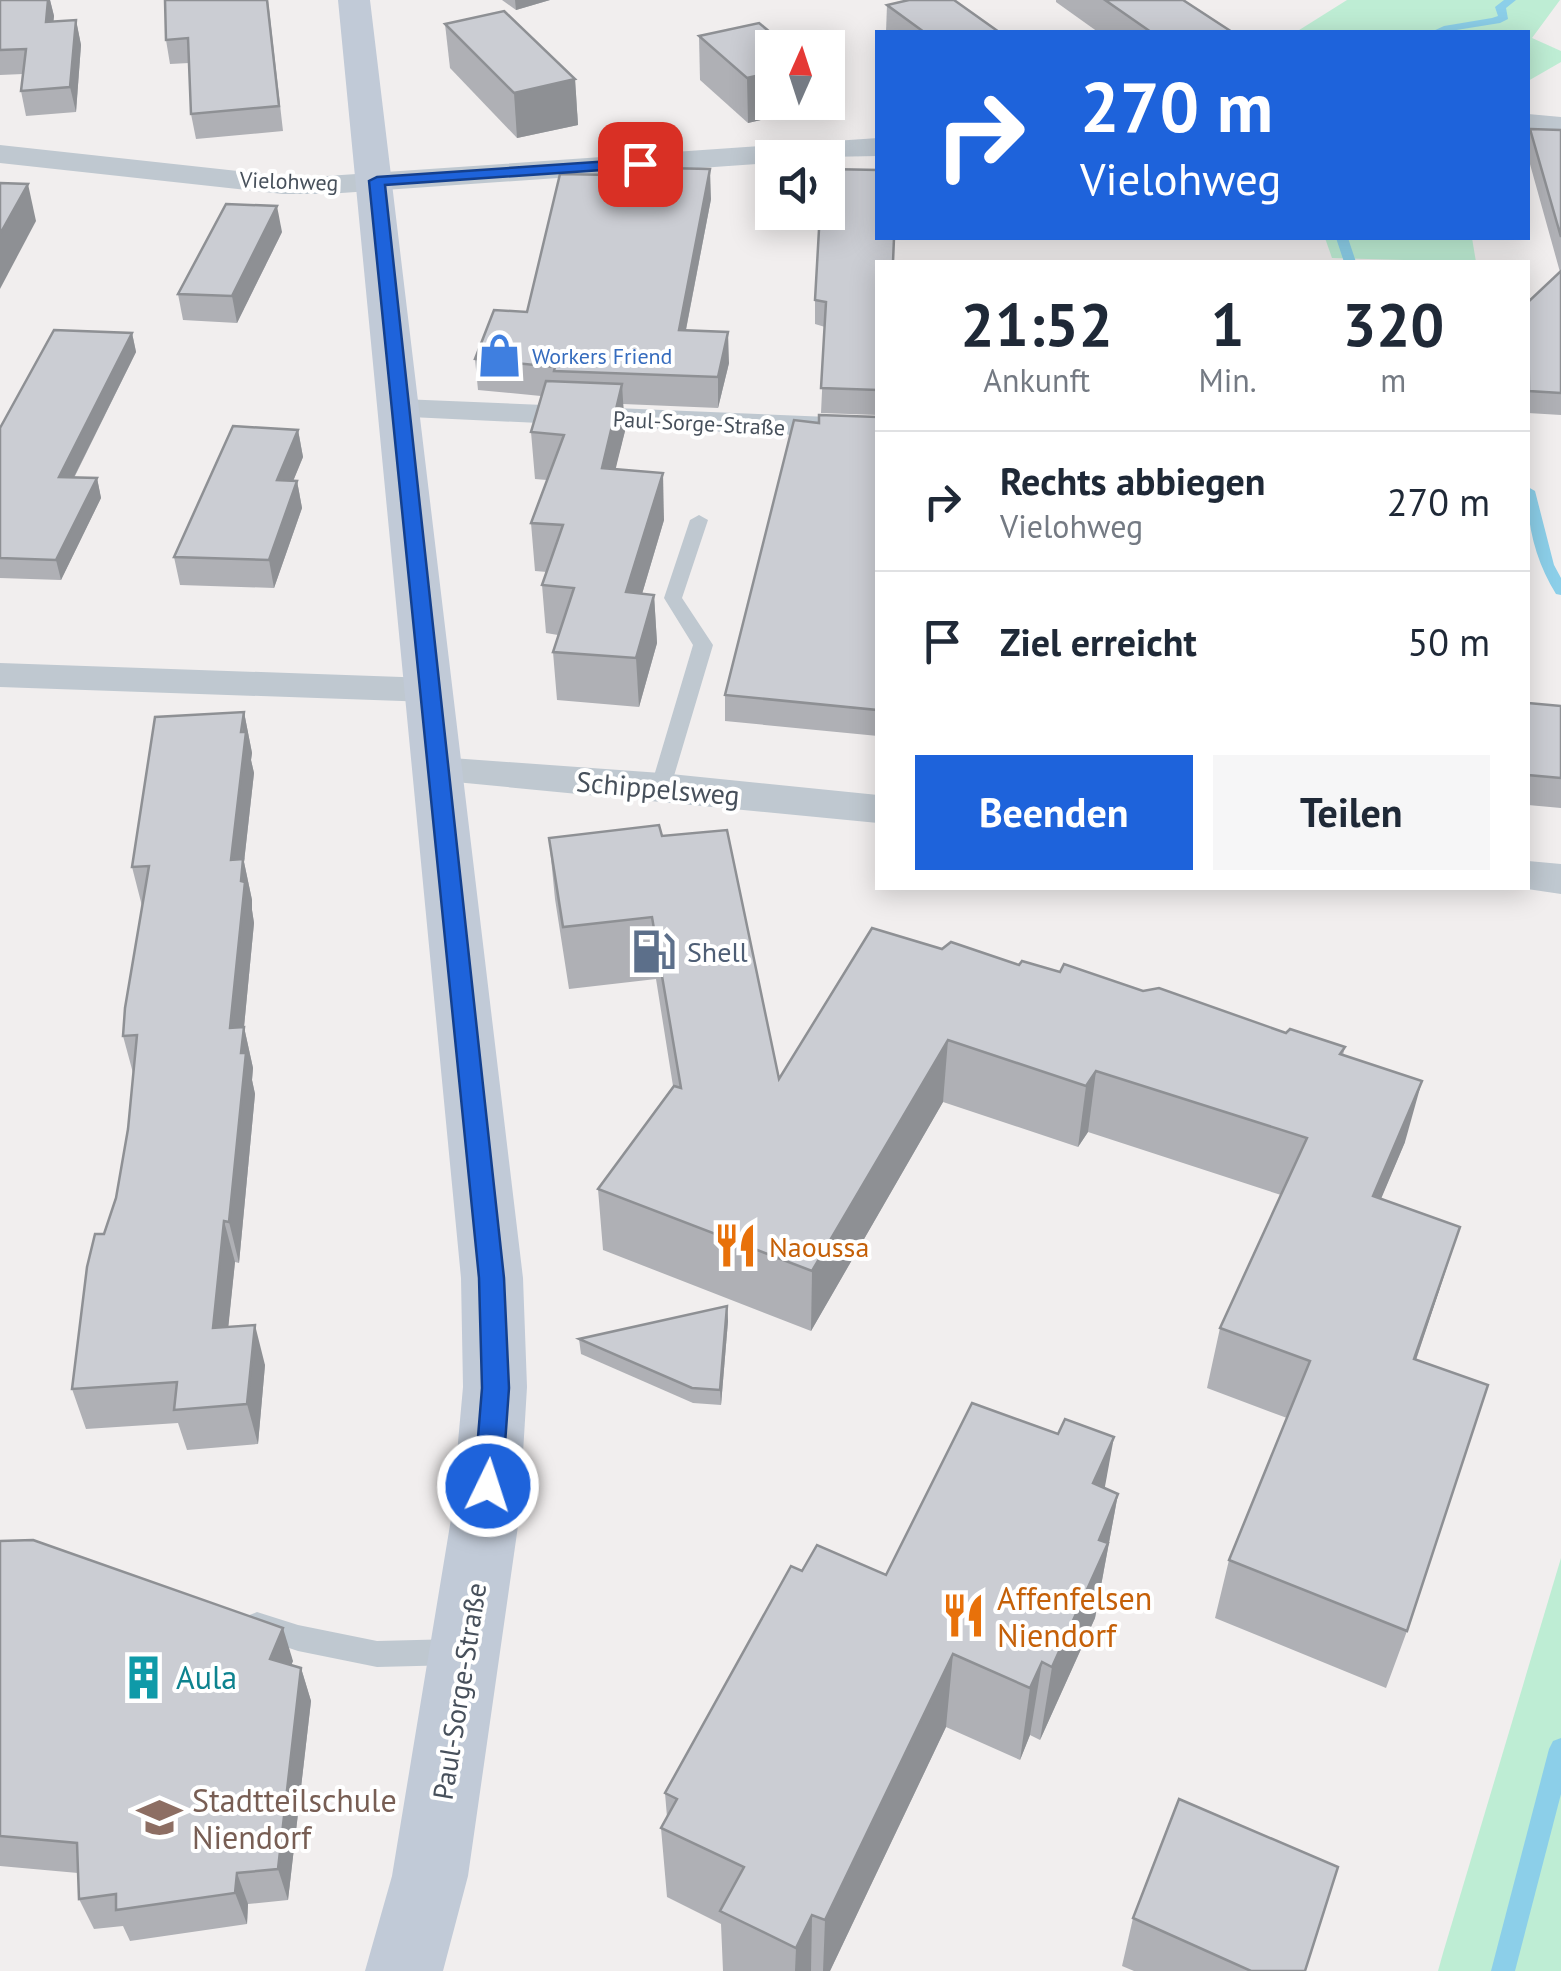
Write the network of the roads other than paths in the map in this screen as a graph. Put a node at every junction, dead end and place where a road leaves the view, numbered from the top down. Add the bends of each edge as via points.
1 (354, 0) edge
2 (1530, 123) edge
3 (1561, 126) edge
4 (875, 147) edge
5 (0, 154) edge
6 (377, 181) junction
7 (401, 408) junction
8 (875, 428) edge
9 (699, 520) dead end
10 (0, 675) edge
11 (430, 690) junction
12 (438, 770) junction
13 (660, 786) junction
14 (875, 809) edge
15 (1530, 876) edge
16 (1561, 879) edge
17 (224, 1614) edge
18 (464, 1652) junction
19 (404, 1971) edge

1 - 6 street, Paul-Sorge-Straße
2 - 3 street
4 - 6 street, Vielohweg
5 - 6 street, Vielohweg via 283,185
6 - 7 street, Paul-Sorge-Straße
7 - 8 street, Paul-Sorge-Straße
7 - 11 street, Paul-Sorge-Straße
9 - 13 lane via 673,598 703,645
10 - 11 street
11 - 12 street, Paul-Sorge-Straße
12 - 13 street, Schippelsweg
12 - 18 street, Paul-Sorge-Straße via 492,1278 495,1388 485,1519
13 - 14 street, Schippelsweg
15 - 16 street
17 - 18 lane via 377,1654
18 - 19 street, Paul-Sorge-Straße via 430,1876

